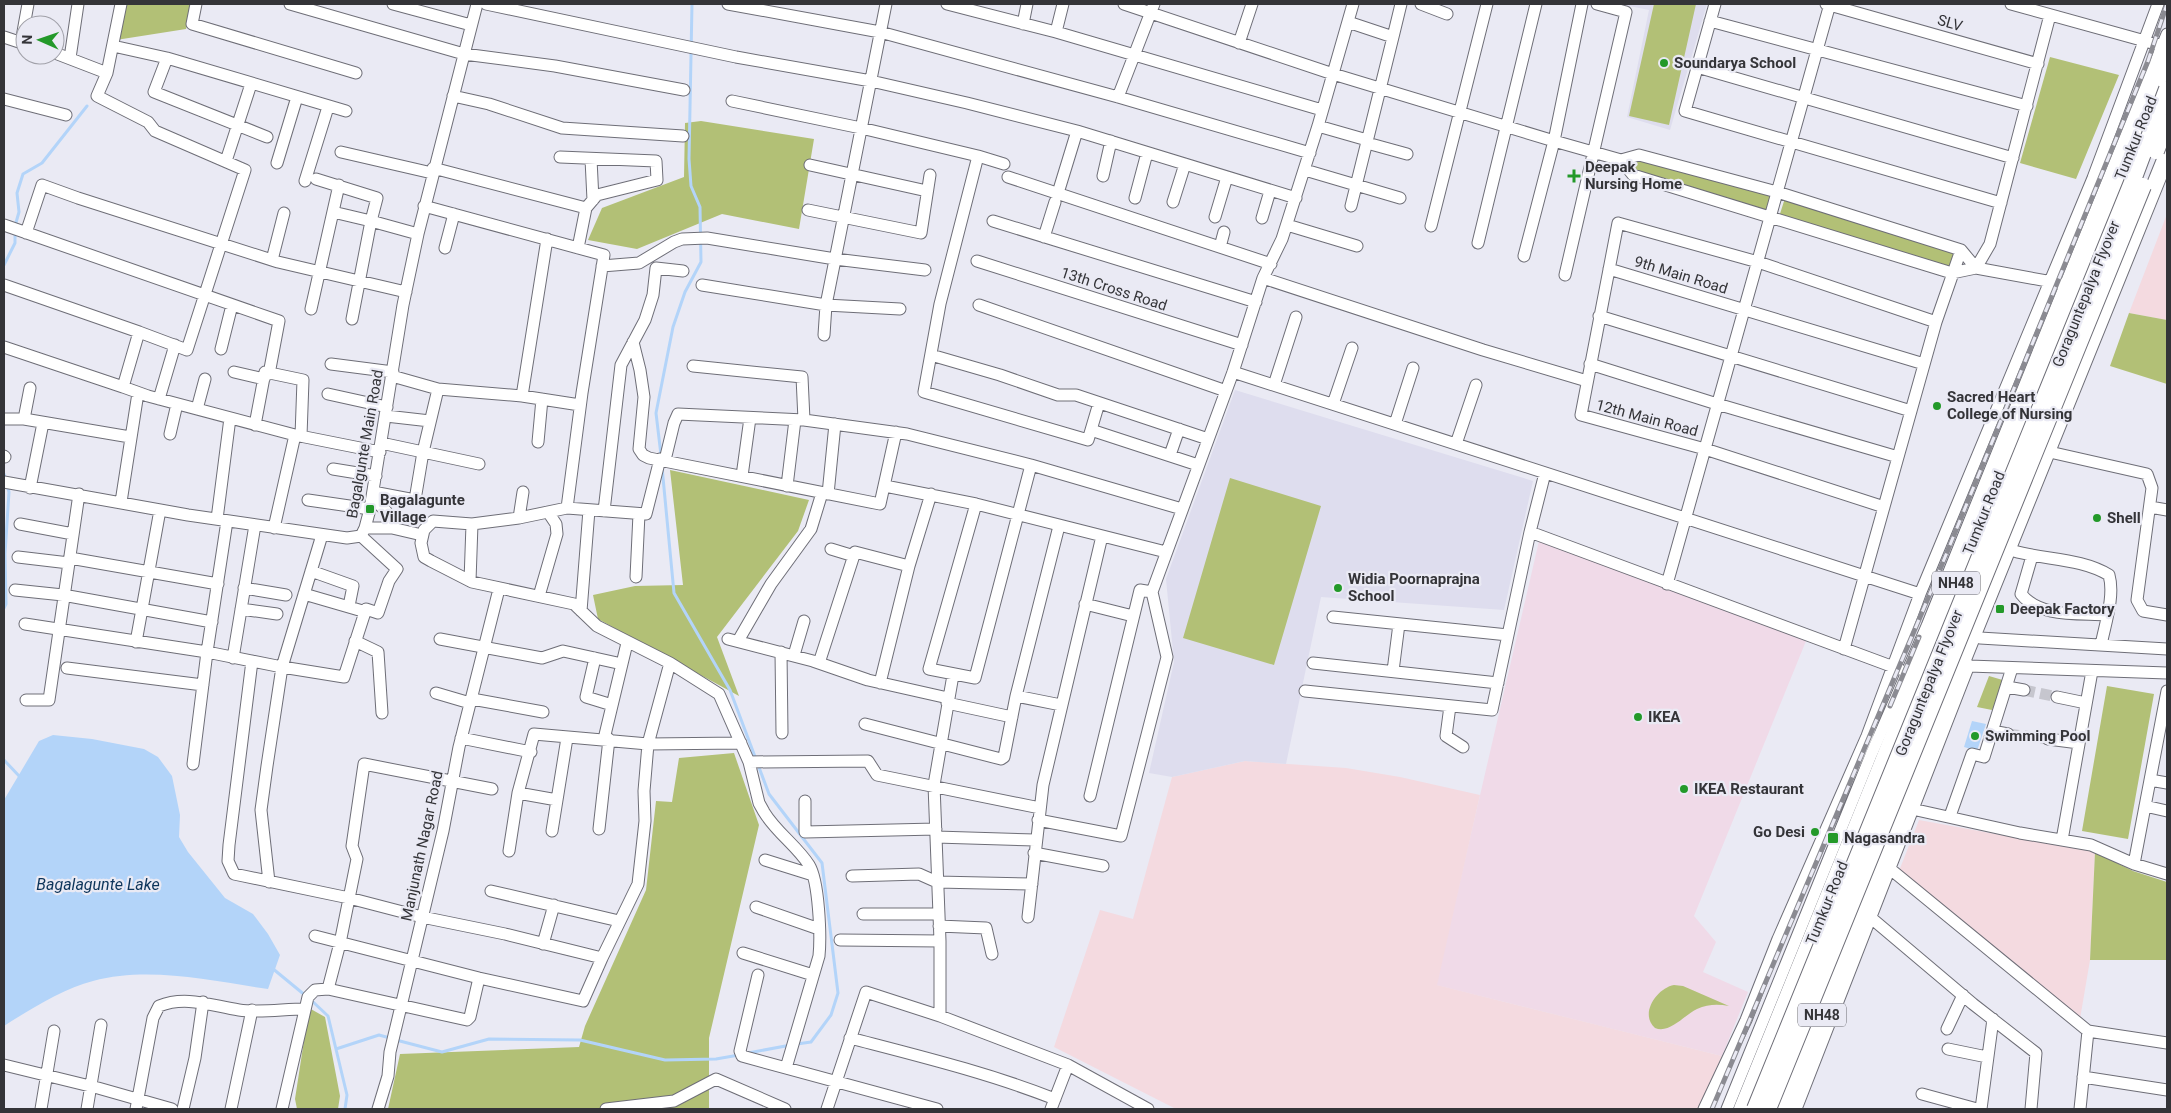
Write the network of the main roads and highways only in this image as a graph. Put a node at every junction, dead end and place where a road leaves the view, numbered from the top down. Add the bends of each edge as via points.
1 (2165, 51) edge
2 (2167, 89) edge
3 (2167, 123) edge
4 (2167, 155) edge
5 (2056, 336) junction
6 (2089, 349) junction
7 (1742, 1109) edge
8 (1755, 1109) edge
9 (1768, 1109) edge
10 (1785, 1109) edge

1 - 5 highway, Tumkur Road / NH48
2 - 8 highway, Goraguntepalya Flyover, bridge via 2133,180
3 - 9 highway, Goraguntepalya Flyover, bridge
4 - 6 highway, NH48
5 - 6 highway
5 - 7 highway, Tumkur Road / NH48
6 - 10 highway, NH48

